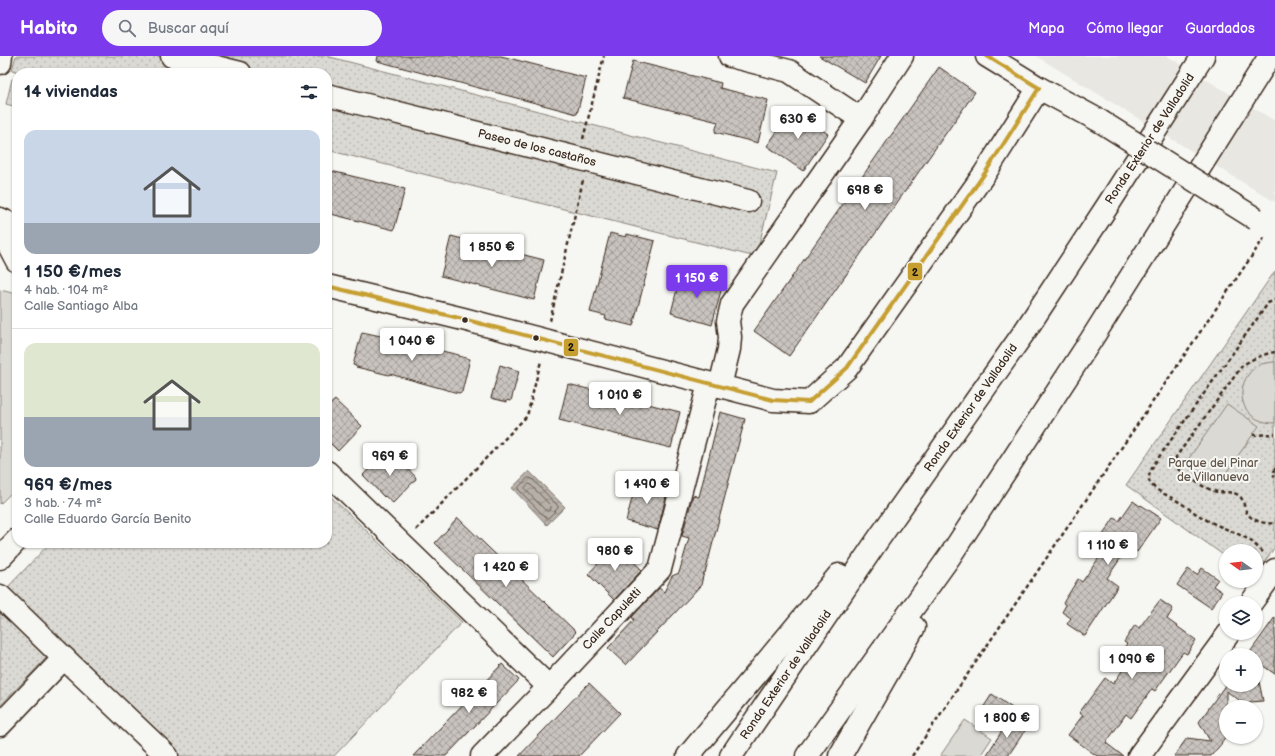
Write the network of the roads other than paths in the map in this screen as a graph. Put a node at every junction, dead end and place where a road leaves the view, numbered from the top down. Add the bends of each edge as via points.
1 (1, 56) edge
2 (172, 56) edge
3 (730, 56) edge
4 (902, 56) edge
5 (987, 56) edge
6 (1203, 56) edge
7 (1270, 56) edge
8 (0, 63) edge
9 (220, 68) edge
10 (1039, 88) junction
11 (332, 96) edge
12 (861, 119) junction
13 (748, 201) dead end
14 (0, 219) edge
15 (1261, 226) road end
16 (12, 252) edge
17 (332, 287) edge
18 (714, 385) junction
19 (332, 477) edge
20 (877, 540) junction
21 (12, 545) edge
22 (950, 556) junction
23 (0, 558) edge
24 (1272, 563) edge
25 (0, 596) edge
26 (1255, 596) edge
27 (1224, 640) edge
28 (64, 658) junction
29 (549, 687) junction
30 (0, 725) edge
31 (167, 756) edge
32 (482, 756) edge
33 (688, 756) edge
34 (731, 756) edge
35 (807, 756) edge
36 (840, 756) edge
37 (1139, 756) edge

1 - 8 main road
2 - 9 main road
3 - 12 main road via 789,71
4 - 12 main road, Calle Capuletti
5 - 10 main road
6 - 20 main road, Ronda Exterior de Valladolid via 1024,332
7 - 22 main road via 1095,334
10 - 15 main road, bridge via 1100,121
10 - 18 main road via 984,173 847,368 809,402 773,400
11 - 13 main road, Paseo de los castaños
12 - 18 main road, Calle Capuletti via 732,304 728,321 729,349
14 - 16 main road via 11,224 8,244
17 - 18 main road
18 - 29 main road, Calle Capuletti via 660,569
19 - 29 main road
20 - 33 main road via 838,576
20 - 34 main road, Ronda Exterior de Valladolid
21 - 23 main road
22 - 35 main road
22 - 36 main road via 920,618
24 - 26 main road
25 - 28 main road
27 - 37 main road
28 - 30 main road
28 - 31 main road
29 - 32 main road, Calle Capuletti

